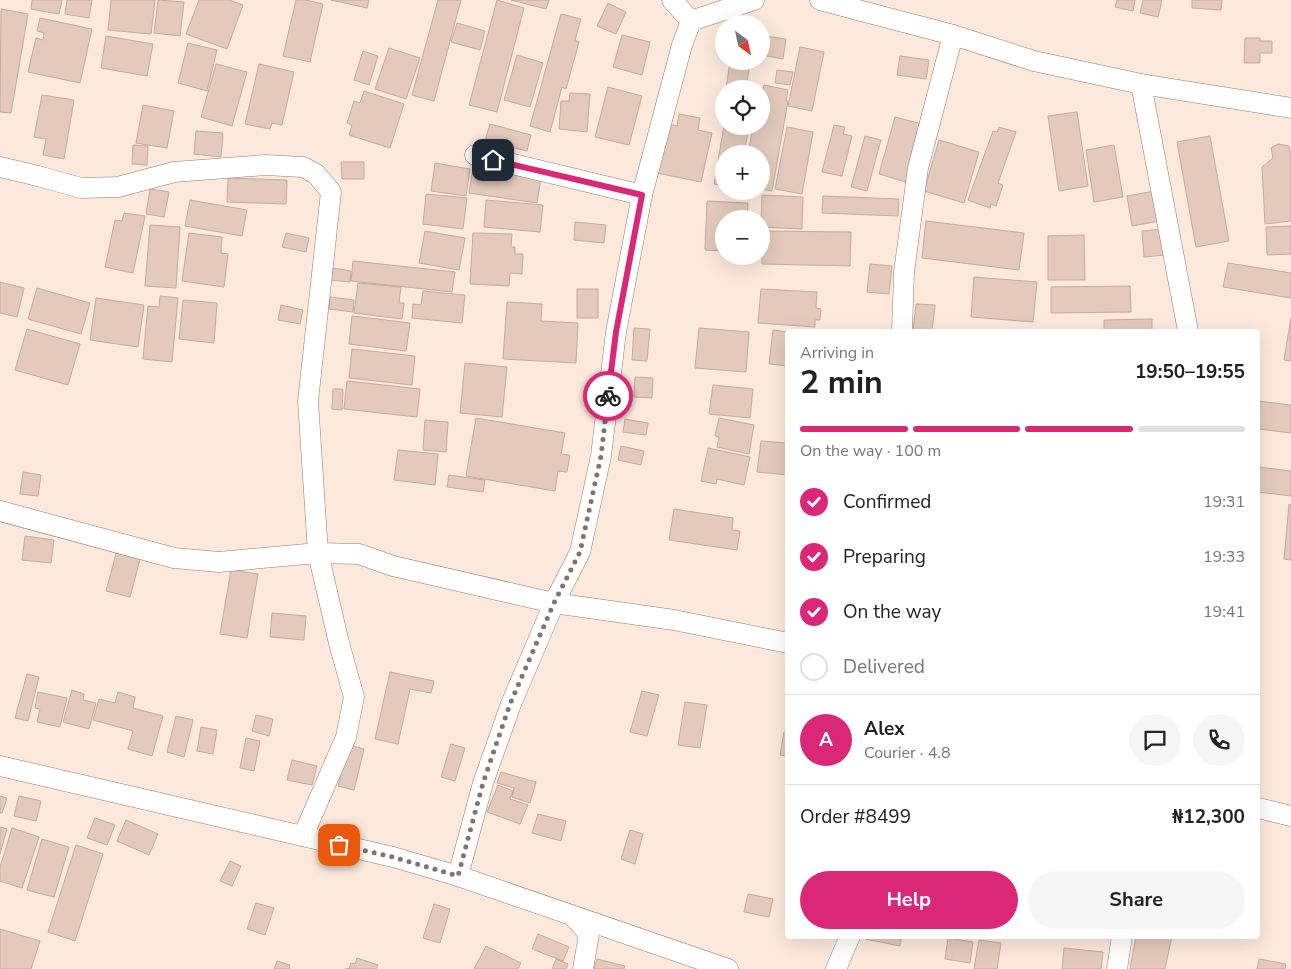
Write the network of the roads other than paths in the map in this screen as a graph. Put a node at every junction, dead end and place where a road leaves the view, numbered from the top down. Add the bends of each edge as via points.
1 (672, 0) edge
2 (754, 0) edge
3 (820, 0) edge
4 (691, 20) junction
5 (953, 35) junction
6 (1141, 84) junction
7 (1291, 108) edge
8 (475, 155) dead end
9 (0, 167) edge
10 (642, 195) junction
11 (902, 329) edge
12 (1188, 329) edge
13 (0, 512) edge
14 (318, 553) junction
15 (554, 603) junction
16 (785, 642) edge
17 (0, 766) edge
18 (1260, 808) edge
19 (1291, 816) edge
20 (303, 836) junction
21 (458, 876) junction
22 (573, 916) junction
23 (849, 939) edge
24 (1122, 939) edge
25 (583, 969) edge
26 (728, 969) edge
27 (836, 969) edge
28 (1117, 969) edge

1 - 4 street
2 - 4 street
3 - 5 street
4 - 10 street
5 - 6 street via 1034,61
5 - 11 street via 918,168 904,272
6 - 7 street
6 - 12 street
8 - 10 street
9 - 14 street via 80,188 118,187 174,172 265,165 303,167 316,174 331,192 308,402
10 - 15 street via 616,332 601,456 583,543
13 - 14 street via 174,558 219,562
14 - 15 street via 358,554 394,566
14 - 20 street via 354,696 346,737
15 - 16 street via 674,620
15 - 21 street via 510,704 483,783
17 - 20 street
18 - 19 street
20 - 21 street
21 - 22 street
22 - 25 street via 589,934
22 - 26 street
23 - 27 street
24 - 28 street

